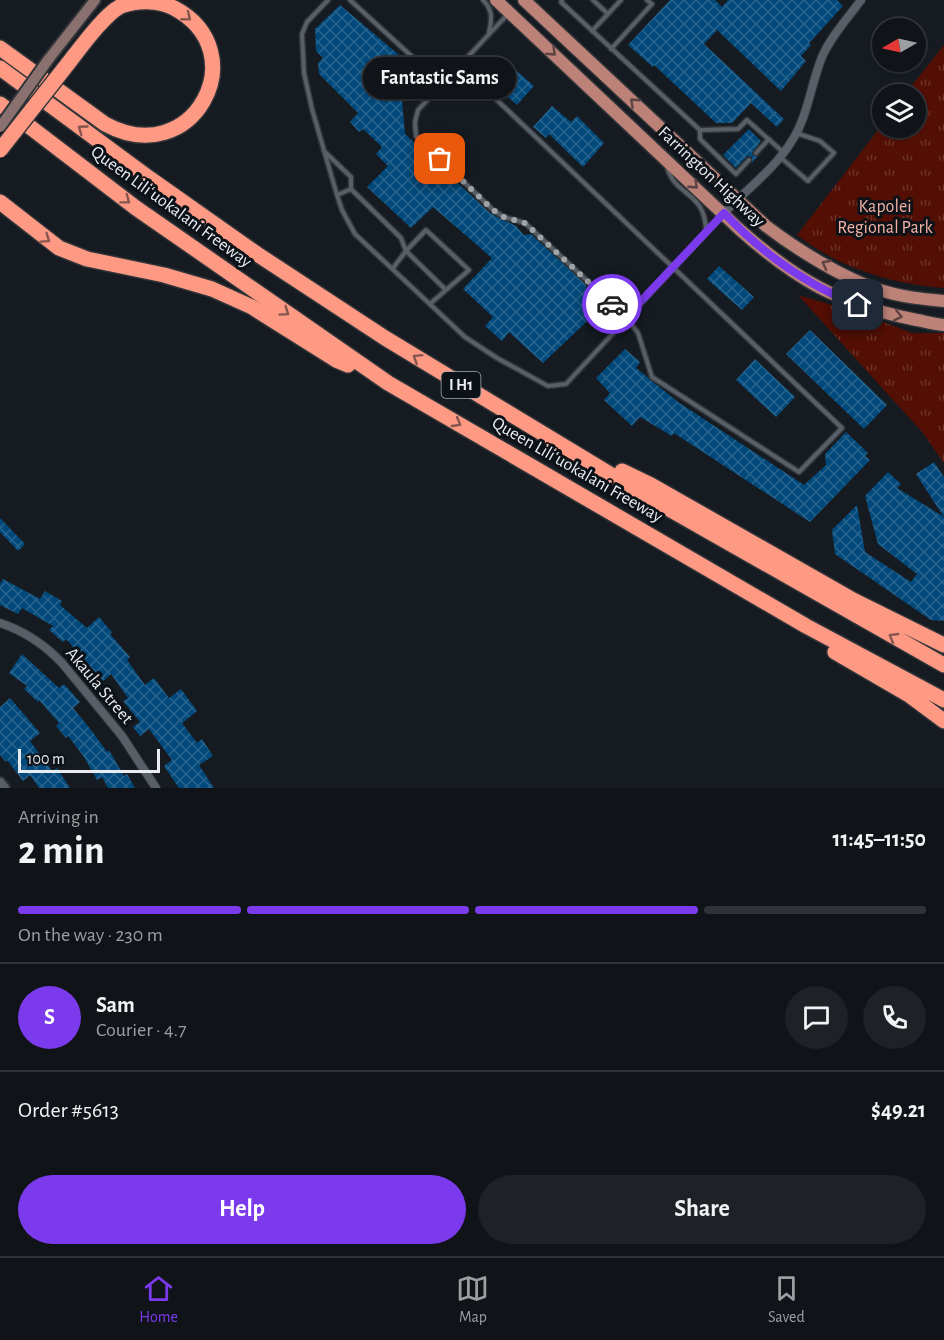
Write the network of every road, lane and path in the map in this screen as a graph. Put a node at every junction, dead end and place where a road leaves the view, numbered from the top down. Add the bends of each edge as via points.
1 (95, 0) edge
2 (328, 0) edge
3 (350, 0) edge
4 (483, 0) edge
5 (496, 0) edge
6 (525, 0) edge
7 (562, 0) edge
8 (593, 0) edge
9 (621, 0) edge
10 (647, 0) edge
11 (861, 0) edge
12 (509, 12) junction
13 (608, 14) junction
14 (592, 31) junction
15 (489, 33) junction
16 (0, 48) edge
17 (611, 49) junction
18 (460, 65) junction
19 (0, 68) edge
20 (442, 84) junction
21 (0, 104) edge
22 (0, 127) edge
23 (700, 130) junction
24 (796, 134) junction
25 (769, 139) junction
26 (0, 150) edge
27 (323, 151) junction
28 (756, 153) dead end
29 (781, 154) junction
30 (665, 158) junction
31 (749, 160) dead end
32 (351, 189) junction
33 (337, 195) junction
34 (738, 199) junction
35 (0, 202) edge
36 (724, 213) junction
37 (706, 234) junction
38 (406, 251) junction
39 (393, 268) junction
40 (674, 268) junction
41 (446, 290) junction
42 (942, 301) edge
43 (431, 303) junction
44 (626, 317) junction
45 (939, 324) edge
46 (388, 383) junction
47 (555, 440) junction
48 (629, 523) junction
49 (0, 623) edge
50 (944, 645) edge
51 (944, 665) edge
52 (944, 701) edge
53 (944, 721) edge
54 (0, 783) edge
55 (4, 788) edge
56 (156, 788) edge

1 - 22 main road, bridge
2 - 27 lane via 307,22 301,44
3 - 20 lane
4 - 15 lane via 491,13
5 - 12 main road, Farrington Highway
6 - 12 street
34 -> 6 main road, Farrington Highway
7 - 14 lane
8 - 13 lane
9 - 13 lane
10 - 17 lane via 652,4
11 - 24 street via 823,55
12 - 15 lane
12 -> 30 main road, Farrington Highway
13 - 14 lane
14 - 17 lane
15 - 18 lane
26 -> 16 highway, bridge via 63,70 100,25 116,9 128,4 166,4 192,21 207,41 212,66 207,95 193,115 166,132 139,135 105,124
17 - 23 lane
18 - 20 lane
18 - 40 lane
47 -> 19 highway, Queen Liliʻuokalani Freeway / I H1 via 395,344 257,254
20 - 44 lane via 418,110 416,136 493,210 525,223
21 -> 46 highway, Queen Liliʻuokalani Freeway / I H1 via 136,208
23 - 25 lane via 738,129 747,120
23 - 31 lane via 700,139 736,174
24 - 29 street
24 - 29 lane via 820,141 834,153 808,181
25 - 28 lane
25 - 29 lane
27 - 32 lane via 351,177
27 - 33 lane
29 - 34 street
30 -> 36 main road, Farrington Highway
30 - 37 lane via 672,179 701,206
32 - 33 lane
32 - 38 lane via 401,238
33 - 39 lane via 355,234
34 - 36 street
42 -> 34 main road, Farrington Highway via 878,290 840,272 784,240
35 -> 46 highway via 59,248 87,259 228,295 336,360
36 - 37 lane
36 -> 45 main road, Farrington Highway via 756,244 808,282 858,305
37 - 40 lane
38 - 39 lane
38 - 41 lane
38 - 41 lane via 426,230 468,270
39 - 43 lane
40 - 44 lane
40 - 44 lane via 842,428 799,472 652,377 638,333
41 - 43 lane
43 - 44 lane via 465,337 548,386 566,384
46 -> 48 highway, Queen Liliʻuokalani Freeway / I H1
47 - 50 highway via 651,485 853,600
51 -> 47 highway, Queen Liliʻuokalani Freeway / I H1
48 - 52 highway, Queen Liliʻuokalani Freeway / I H1
48 - 53 highway via 749,603 909,694
49 - 56 street, Akaula Street via 35,639 62,663 122,736
54 - 55 street

